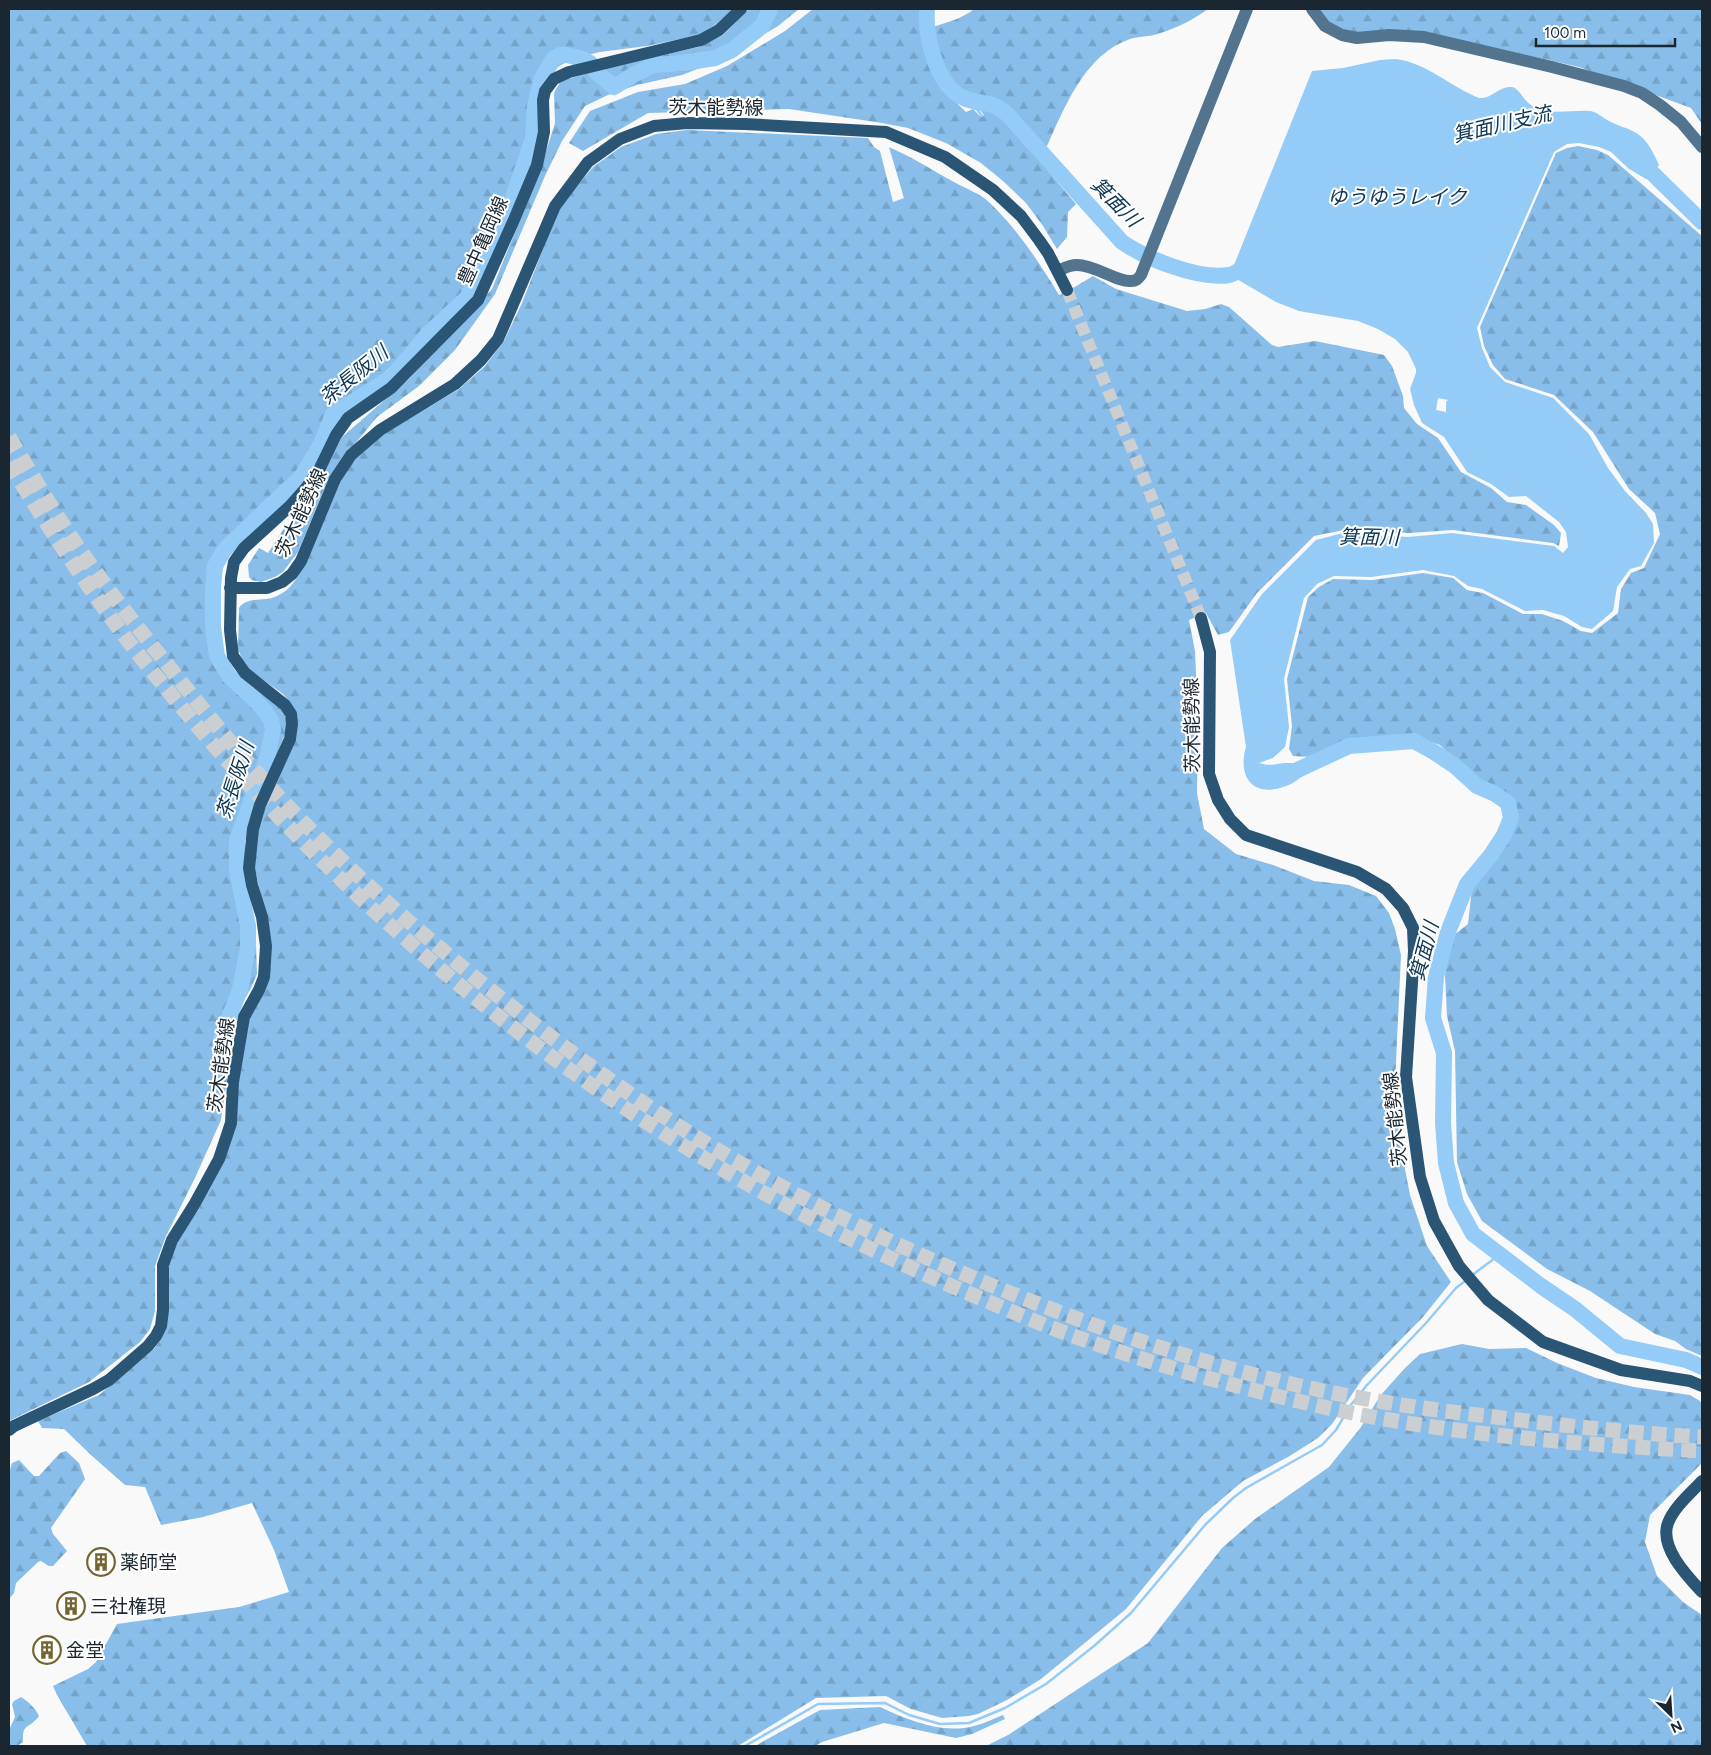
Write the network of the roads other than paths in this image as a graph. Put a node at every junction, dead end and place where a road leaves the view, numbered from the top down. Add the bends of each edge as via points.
1 (740, 9) edge
2 (1247, 9) edge
3 (1312, 9) edge
4 (1702, 147) edge
5 (1056, 269) junction
6 (1067, 290) tunnel mouth
7 (230, 588) junction
8 (1201, 618) tunnel mouth
9 (1702, 1386) edge
10 (9, 1430) edge
11 (1702, 1481) edge
12 (1702, 1592) edge

1 - 7 main road, 豊中亀岡線 via 719,30 701,40 591,67 552,81 543,100 544,138 536,165 478,300 391,388 348,418 306,488 240,552 233,565
2 - 5 street via 1139,278 1126,281 1083,266
3 - 4 street via 1325,26 1342,35 1357,38 1416,36 1624,86 1642,93 1681,122
5 - 6 main road, 茨木能勢線
5 - 7 main road, 茨木能勢線 via 1020,216 980,180 932,151 886,132 687,122 654,126 620,139 588,162 555,206 498,339 481,360 455,384 380,430 351,456 335,479 301,561 291,575 267,588
7 - 10 main road, 茨木能勢線 via 233,656 245,673 282,702 292,724 291,736 260,805 253,829 249,868 266,946 264,977 244,1017 233,1082 231,1123 219,1159 172,1240 163,1265 163,1310 156,1336 109,1380
8 - 9 main road, 茨木能勢線 via 1210,652 1209,774 1218,800 1230,819 1246,835 1357,872 1379,884 1403,908 1413,928 1406,1078 1420,1177 1434,1221 1459,1266 1488,1300 1543,1342 1621,1370 1690,1381
11 - 12 main road via 1675,1510 1666,1534 1684,1574

